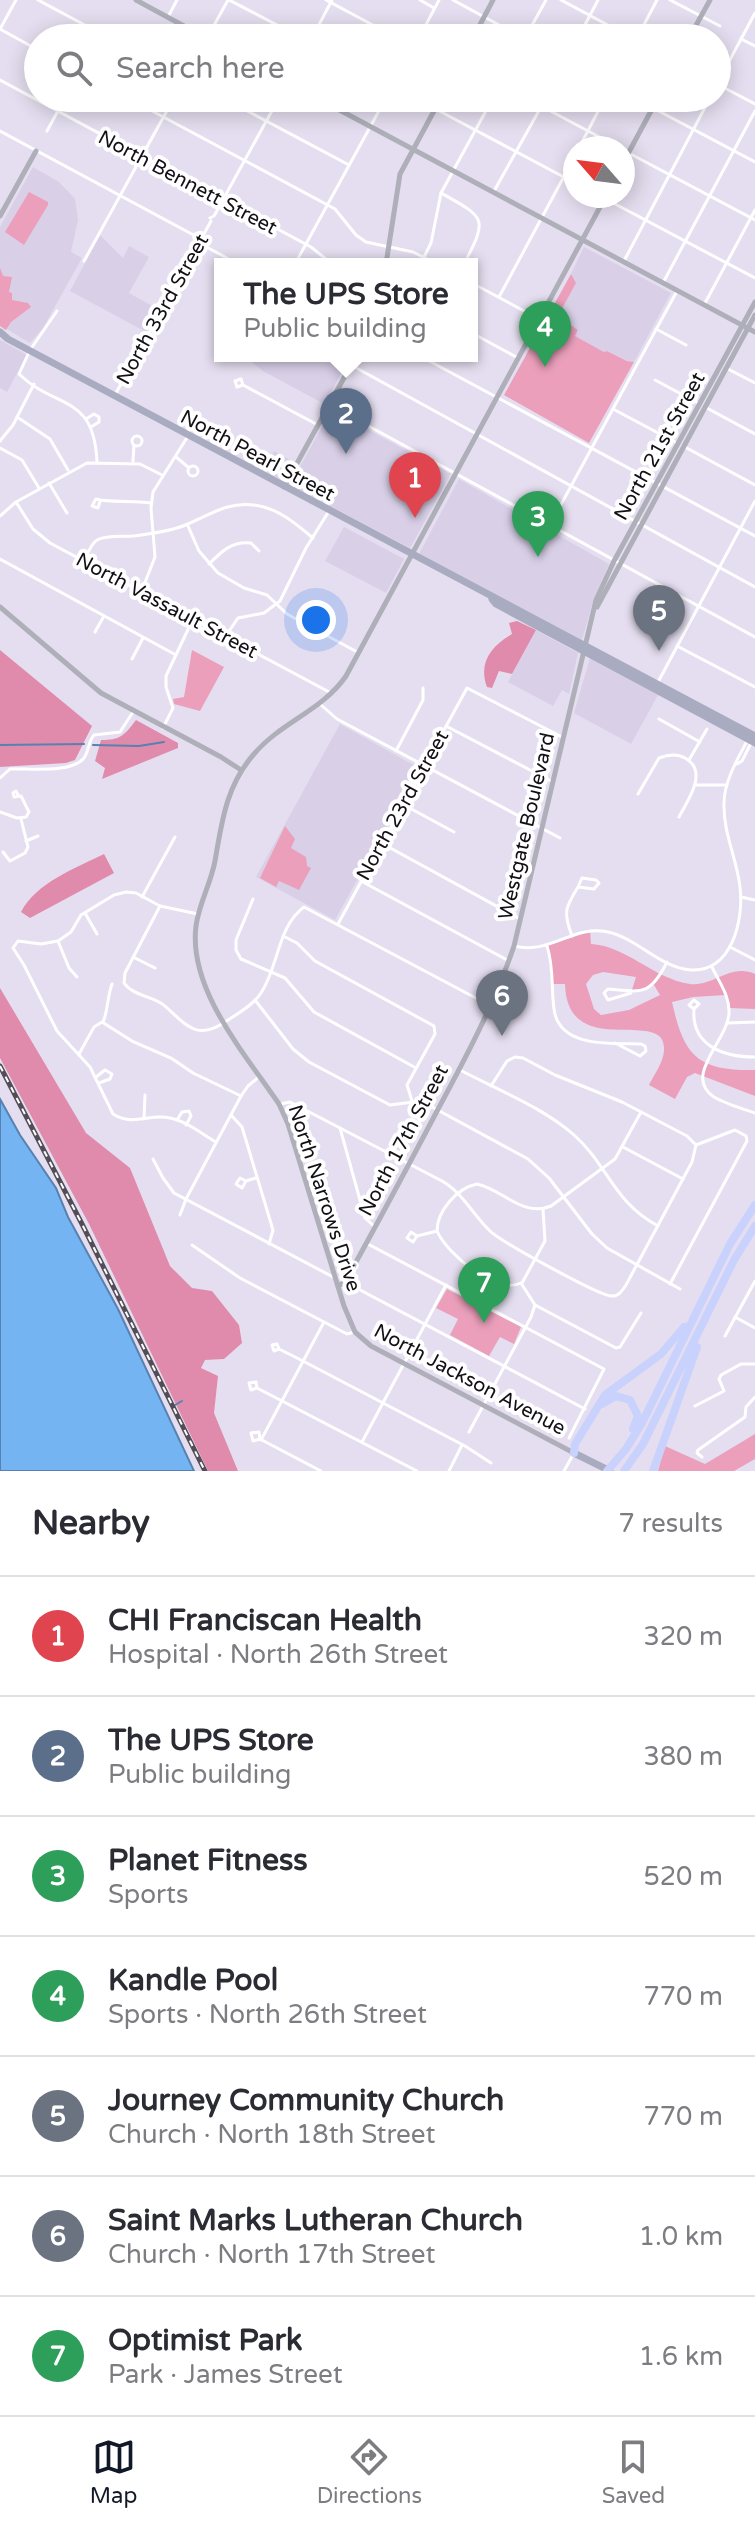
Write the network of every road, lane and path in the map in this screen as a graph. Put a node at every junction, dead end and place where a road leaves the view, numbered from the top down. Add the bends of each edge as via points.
1 (16, 0) edge
2 (38, 0) edge
3 (136, 0) edge
4 (177, 0) edge
5 (229, 0) edge
6 (420, 0) edge
7 (439, 0) edge
8 (453, 0) edge
9 (493, 0) edge
10 (546, 0) edge
11 (561, 0) edge
12 (598, 0) edge
13 (657, 0) edge
14 (670, 0) edge
15 (710, 0) edge
16 (330, 1) edge
17 (435, 8) junction
18 (0, 9) edge
19 (8, 13) junction
20 (755, 13) edge
21 (590, 16) junction
22 (701, 16) junction
23 (168, 17) junction
24 (484, 17) junction
25 (84, 24) edge
26 (181, 24) edge
27 (214, 24) edge
28 (275, 24) edge
29 (319, 24) edge
30 (372, 24) edge
31 (426, 24) edge
32 (480, 24) edge
33 (497, 24) edge
34 (532, 24) edge
35 (586, 24) edge
36 (606, 24) edge
37 (642, 24) edge
38 (697, 24) edge
39 (716, 24) edge
40 (0, 29) edge
41 (741, 39) junction
42 (24, 42) edge
43 (755, 46) edge
44 (731, 58) edge
45 (0, 80) edge
46 (731, 91) edge
47 (24, 93) edge
48 (755, 104) edge
49 (755, 111) edge
50 (57, 112) edge
51 (60, 112) edge
52 (154, 112) edge
53 (166, 112) edge
54 (250, 112) edge
55 (272, 112) edge
56 (343, 112) edge
57 (378, 112) edge
58 (433, 112) edge
59 (442, 112) edge
60 (486, 112) edge
61 (538, 112) edge
62 (552, 112) edge
63 (598, 112) edge
64 (650, 112) edge
65 (662, 112) edge
66 (703, 112) edge
67 (163, 117) junction
68 (267, 121) junction
69 (370, 127) junction
70 (694, 129) junction
71 (476, 130) junction
72 (0, 131) edge
73 (47, 131) dead end
74 (588, 131) junction
75 (585, 136) edge
76 (597, 136) edge
77 (633, 136) edge
78 (412, 149) junction
79 (734, 150) junction
80 (36, 151) junction
81 (516, 151) junction
82 (142, 156) junction
83 (635, 156) edge
84 (245, 160) junction
85 (755, 162) edge
86 (349, 165) junction
87 (453, 171) junction
88 (669, 174) junction
89 (563, 176) edge
90 (563, 179) edge
91 (441, 193) junction
92 (493, 193) junction
93 (120, 195) junction
94 (710, 196) junction
95 (223, 200) junction
96 (327, 205) junction
97 (598, 208) edge
98 (624, 208) edge
99 (755, 210) edge
100 (0, 216) edge
101 (541, 219) junction
102 (753, 219) edge
103 (645, 220) junction
104 (200, 241) junction
105 (582, 241) junction
106 (686, 241) junction
107 (306, 244) junction
108 (388, 248) junction
109 (424, 257) joint
110 (228, 258) edge
111 (298, 258) edge
112 (324, 258) edge
113 (387, 258) edge
114 (467, 258) edge
115 (84, 261) dead end
116 (623, 262) junction
117 (727, 263) junction
118 (755, 278) edge
119 (663, 283) junction
120 (478, 286) edge
121 (677, 291) junction
122 (499, 297) junction
123 (755, 302) edge
124 (704, 305) junction
125 (57, 311) dead end
126 (755, 315) edge
127 (540, 319) junction
128 (745, 327) junction
129 (656, 329) junction
130 (755, 332) edge
131 (3, 336) edge
132 (478, 336) edge
133 (686, 345) dead end
134 (30, 350) junction
135 (519, 359) junction
136 (353, 362) edge
137 (431, 362) edge
138 (351, 365) junction
139 (724, 366) junction
140 (655, 380) dead end
141 (755, 383) edge
142 (34, 384) junction
143 (243, 385) dead end
144 (114, 396) junction
145 (498, 397) junction
146 (330, 404) junction
147 (702, 406) junction
148 (613, 409) junction
149 (17, 417) junction
150 (86, 419) junction
151 (318, 425) junction
152 (91, 427) junction
153 (477, 433) junction
154 (755, 434) edge
155 (188, 436) junction
156 (0, 441) edge
157 (134, 445) dead end
158 (681, 445) junction
159 (0, 448) edge
160 (592, 448) junction
161 (176, 457) junction
162 (97, 462) junction
163 (133, 463) junction
164 (189, 468) dead end
165 (69, 471) junction
166 (456, 473) junction
167 (162, 475) junction
168 (49, 483) junction
169 (571, 485) junction
170 (660, 485) junction
171 (755, 485) edge
172 (284, 487) junction
173 (39, 488) junction
174 (100, 501) dead end
175 (755, 501) edge
176 (16, 502) junction
177 (151, 503) junction
178 (329, 511) junction
179 (67, 513) dead end
180 (0, 516) edge
181 (639, 523) junction
182 (187, 525) junction
183 (550, 525) junction
184 (740, 528) junction
185 (154, 533) junction
186 (755, 536) edge
187 (313, 538) junction
188 (259, 551) dead end
189 (412, 556) junction
190 (0, 559) edge
191 (84, 561) junction
192 (614, 561) junction
193 (209, 564) junction
194 (621, 565) junction
195 (719, 568) junction
196 (755, 587) edge
197 (141, 592) junction
198 (277, 604) junction
199 (0, 607) edge
200 (597, 607) junction
201 (698, 607) junction
202 (104, 616) junction
203 (193, 620) junction
204 (95, 632) dead end
205 (225, 637) junction
206 (755, 637) edge
207 (143, 638) junction
208 (677, 646) junction
209 (584, 648) junction
210 (359, 653) junction
211 (176, 655) junction
212 (132, 659) dead end
213 (656, 687) junction
214 (755, 687) edge
215 (423, 688) dead end
216 (332, 694) junction
217 (320, 704) junction
218 (133, 712) junction
219 (659, 719) dead end
220 (446, 726) junction
221 (163, 728) junction
222 (707, 729) dead end
223 (564, 738) junction
224 (753, 740) edge
225 (700, 742) junction
226 (396, 751) junction
227 (689, 760) junction
228 (424, 766) junction
229 (241, 770) junction
230 (0, 778) edge
231 (553, 782) junction
232 (696, 785) junction
233 (726, 786) junction
234 (638, 794) dead end
235 (18, 795) dead end
236 (403, 805) junction
237 (0, 812) edge
238 (679, 817) dead end
239 (21, 819) junction
240 (542, 829) junction
241 (454, 832) dead end
242 (38, 836) dead end
243 (175, 837) dead end
244 (560, 838) dead end
245 (26, 841) junction
246 (382, 843) junction
247 (3, 852) dead end
248 (361, 881) junction
249 (578, 887) junction
250 (142, 897) junction
251 (741, 897) junction
252 (253, 899) dead end
253 (755, 900) edge
254 (160, 906) junction
255 (85, 913) junction
256 (198, 914) junction
257 (520, 919) junction
258 (338, 924) junction
259 (97, 934) dead end
260 (283, 936) junction
261 (572, 936) junction
262 (58, 941) junction
263 (514, 946) junction
264 (547, 946) junction
265 (730, 947) junction
266 (133, 957) junction
267 (755, 960) edge
268 (509, 961) junction
269 (667, 962) junction
270 (712, 967) junction
271 (155, 968) dead end
272 (271, 972) junction
273 (77, 977) dead end
274 (112, 984) dead end
275 (631, 993) junction
276 (255, 1000) junction
277 (491, 1006) junction
278 (694, 1009) dead end
279 (101, 1022) junction
280 (755, 1022) edge
281 (225, 1023) junction
282 (728, 1023) junction
283 (615, 1043) junction
284 (715, 1049) junction
285 (79, 1054) junction
286 (755, 1057) edge
287 (416, 1068) junction
288 (460, 1070) junction
289 (260, 1076) junction
290 (96, 1077) junction
291 (99, 1083) junction
292 (491, 1086) junction
293 (145, 1095) dead end
294 (241, 1096) junction
295 (412, 1101) junction
296 (279, 1104) junction
297 (438, 1110) junction
298 (641, 1112) junction
299 (754, 1114) edge
300 (231, 1115) junction
301 (144, 1120) junction
302 (177, 1120) junction
303 (186, 1125) junction
304 (340, 1128) junction
305 (216, 1142) junction
306 (696, 1145) junction
307 (623, 1147) junction
308 (153, 1159) dead end
309 (409, 1163) junction
310 (601, 1169) junction
311 (256, 1178) junction
312 (683, 1179) junction
313 (246, 1181) dead end
314 (459, 1193) junction
315 (564, 1197) junction
316 (186, 1199) junction
317 (755, 1205) edge
318 (543, 1209) junction
319 (180, 1215) dead end
320 (658, 1226) junction
321 (375, 1227) junction
322 (755, 1227) edge
323 (437, 1231) junction
324 (417, 1236) dead end
325 (366, 1243) junction
326 (269, 1244) junction
327 (192, 1245) dead end
328 (536, 1258) junction
329 (636, 1266) junction
330 (335, 1278) junction
331 (755, 1281) edge
332 (345, 1282) junction
333 (521, 1283) junction
334 (670, 1284) junction
335 (446, 1285) junction
336 (338, 1286) junction
337 (680, 1289) dead end
338 (708, 1289) junction
339 (535, 1305) junction
340 (641, 1313) dead end
341 (735, 1317) junction
342 (324, 1322) junction
343 (425, 1324) junction
344 (526, 1328) junction
345 (755, 1328) edge
346 (355, 1332) junction
347 (725, 1336) dead end
348 (279, 1349) dead end
349 (303, 1361) junction
350 (404, 1364) junction
351 (755, 1364) edge
352 (505, 1367) junction
353 (257, 1388) dead end
354 (755, 1397) edge
355 (282, 1401) junction
356 (383, 1404) junction
357 (484, 1406) junction
358 (695, 1406) dead end
359 (585, 1409) junction
360 (469, 1432) dead end
361 (569, 1438) dead end
362 (362, 1442) junction
363 (462, 1445) junction
364 (574, 1453) junction
365 (702, 1457) dead end
366 (491, 1463) dead end
367 (321, 1471) edge
368 (417, 1471) edge
369 (449, 1471) edge
370 (564, 1471) edge
371 (607, 1471) edge
372 (624, 1471) edge
373 (653, 1471) edge

1 - 19 street
2 - 25 street
3 - 23 street
4 - 23 street
5 - 27 street
5 - 28 street
6 - 17 street
7 - 17 street
8 - 24 street
9 - 24 street
10 - 34 street
11 - 21 street
12 - 21 street
13 - 37 street
14 - 22 street
15 - 22 street
16 - 29 street
16 - 30 street
17 - 31 street
18 - 19 street
19 - 40 street
20 - 41 street
21 - 35 street
21 - 36 street
22 - 38 street
22 - 39 street
23 - 26 street
24 - 32 street
24 - 33 street
40 - 42 street
41 - 43 street
41 - 44 street
45 - 47 street, North Bennett Street
46 - 48 street
49 - 79 street
50 - 73 street
51 - 82 street, North Bennett Street
52 - 67 street
53 - 67 street
54 - 68 street
55 - 68 street, North 33rd Street
56 - 69 street
57 - 69 street
58 - 78 street
59 - 71 street
60 - 71 street
61 - 81 street
62 - 74 street
63 - 74 street
64 - 77 street
65 - 70 street
66 - 70 street
67 - 82 street
67 - 84 street
68 - 84 street, North 33rd Street
68 - 86 street
69 - 78 street
69 - 86 street
70 - 79 street
70 - 88 street
71 - 81 street
71 - 87 street
72 - 80 street
74 - 75 street
74 - 76 street
78 - 87 street
78 - 108 street via 400,174
79 - 85 street
79 - 94 street
80 - 93 street
80 - 100 street
81 - 89 street
81 - 92 street
82 - 93 street
82 - 95 street, North Bennett Street
83 - 88 street
84 - 95 street, North 33rd Street
84 - 96 street
86 - 96 street
87 - 91 street
87 - 92 street
88 - 94 street
88 - 103 street
90 - 101 street
91 - 109 street
91 - 114 street via 472,211 480,222
92 - 101 street
93 - 104 street
93 - 115 street
94 - 102 street
94 - 106 street
95 - 104 street, North 33rd Street
95 - 107 street, North Bennett Street
96 - 107 street
96 - 108 street via 363,240
97 - 105 street, North Narrows Drive
98 - 103 street
99 - 102 street
101 - 105 street
101 - 122 street
102 - 117 street
103 - 106 street
103 - 116 street
104 - 110 street
104 - 144 street, North 33rd Street
105 - 116 street
105 - 127 street, North Narrows Drive
106 - 117 street
106 - 119 street
107 - 111 street
107 - 112 street, North Bennett Street
108 - 109 street
108 - 113 street
116 - 119 street
117 - 118 street
117 - 124 street
119 - 121 street
120 - 122 street
121 - 124 street
121 - 129 street
122 - 127 street
123 - 128 street, North 21st Street
124 - 128 street
125 - 134 street
126 - 128 street, North 21st Street
127 - 135 street, North Narrows Drive
128 - 130 street
128 - 139 street, North 21st Street
129 - 133 street
129 - 148 street
131 - 134 main road, North Pearl Street
132 - 135 street
134 - 142 street via 19,375
134 - 144 main road, North Pearl Street
135 - 145 street, North Narrows Drive
136 - 138 street
137 - 145 street
138 - 146 street
138 - 153 street
139 - 141 street
139 - 147 street, North 21st Street
140 - 147 street
142 - 149 street
142 - 150 street via 71,404
143 - 151 street
144 - 155 main road, North Pearl Street
145 - 153 street, North Narrows Drive
145 - 160 street
146 - 151 street
146 - 166 street
147 - 154 street
147 - 158 street, North 21st Street
148 - 158 street
148 - 160 street
149 - 156 street
149 - 165 street via 50,439
150 - 152 street
150 - 152 street via 99,417
151 - 172 street
152 - 162 street
153 - 166 street, North Narrows Drive
153 - 169 street
155 - 161 street
155 - 172 main road, North Pearl Street
157 - 163 street
158 - 170 street, North 21st Street
158 - 171 street
159 - 173 street via 22,460
160 - 169 street
160 - 170 street
161 - 164 street
161 - 167 street
162 - 163 street
162 - 165 street
163 - 167 street
165 - 168 street
166 - 183 street
166 - 189 street, North Narrows Drive
167 - 177 street
168 - 173 street
168 - 179 street
169 - 181 street
169 - 183 street
170 - 181 street, North 21st Street
170 - 184 street
172 - 178 main road, North Pearl Street
173 - 176 street
174 - 177 street
175 - 184 street
176 - 180 street
176 - 191 street, North Vassault Street via 37,534
177 - 185 street
178 - 187 street
178 - 189 main road, North Pearl Street
181 - 192 street, North 21st Street
181 - 194 street, North 21st Street
181 - 195 street
182 - 185 street
182 - 187 street via 222,508 253,505 284,515
182 - 193 street
183 - 192 street
184 - 186 street
184 - 195 street
185 - 191 street via 99,539
185 - 197 street via 153,567
187 - 198 street
188 - 193 street via 251,543 232,545
189 - 209 main road, North Pearl Street
189 - 210 street, North Narrows Drive
190 - 202 street
191 - 197 street, North Vassault Street
192 - 194 street
192 - 200 street, North 21st Street
193 - 198 street
194 - 200 street, North 21st Street
194 - 201 street
195 - 196 street
195 - 201 street
197 - 203 street, North Vassault Street
198 - 205 street via 264,613 238,618
198 - 210 street
199 - 218 street via 91,685
200 - 209 street, North 21st Street
201 - 206 street
201 - 208 street
202 - 204 street
202 - 207 street
203 - 205 street, North Vassault Street
203 - 211 street
205 - 216 street, North Vassault Street
207 - 211 street
207 - 212 street
208 - 213 street
208 - 214 street
209 - 213 main road, North Pearl Street
209 - 223 street, Westgate Boulevard
210 - 216 street, North Narrows Drive
211 - 221 street via 165,679 173,708
213 - 224 main road, North Pearl Street
213 - 224 main road, North Pearl Street via 745,731
215 - 226 street via 423,700
216 - 217 street, North Narrows Drive
217 - 226 street
217 - 229 street, North Narrows Drive via 266,741
218 - 221 street
218 - 230 street via 119,733 94,735 78,763 10,769
219 - 225 street
220 - 223 street, North 23rd Street via 468,687
220 - 228 street, North 23rd Street
220 - 231 street
221 - 229 street
222 - 225 street
223 - 231 street, Westgate Boulevard
224 - 233 street
225 - 227 street
226 - 228 street
227 - 232 street
227 - 234 street via 668,755 655,763
228 - 236 street, North 23rd Street
228 - 240 street
229 - 256 street, North Narrows Drive via 224,809
231 - 240 street, Westgate Boulevard
232 - 233 street
232 - 238 street
233 - 251 street via 724,821
235 - 239 street via 29,810
236 - 241 street
236 - 246 street, North 23rd Street
237 - 239 street
239 - 245 street
240 - 244 street
240 - 257 street, Westgate Boulevard
242 - 245 street
243 - 250 street
245 - 247 street via 25,853 10,861
246 - 248 street, North 23rd Street
246 - 257 street
248 - 258 street, North 23rd Street
248 - 268 street
249 - 249 street via 582,878 599,883 594,889
249 - 261 street via 565,913
250 - 254 street
250 - 255 street via 117,894
251 - 253 street
251 - 265 street
252 - 272 street via 236,950 246,963
254 - 256 street
254 - 266 street
255 - 259 street
255 - 262 street
256 - 281 street, North Narrows Drive via 199,971
257 - 263 street, Westgate Boulevard
258 - 260 street via 304,907
258 - 277 street
260 - 272 street
260 - 287 street via 315,961 432,1024 435,1029
261 - 264 street
261 - 269 street via 590,930 609,932
262 - 273 street
262 - 285 street via 13,944 57,1031
263 - 264 street
263 - 268 street, Westgate Boulevard
264 - 283 street via 558,1022 588,1042
265 - 267 street
265 - 270 street
266 - 271 street
266 - 281 street via 124,976 130,990 161,1003 197,1031
268 - 277 street, Westgate Boulevard
269 - 270 street via 688,969
269 - 275 street via 656,982
270 - 282 street via 727,997
272 - 276 street
272 - 287 street via 285,978 314,1012
274 - 279 street
275 - 275 street via 610,989 604,992 608,1000
276 - 281 street
276 - 295 street via 309,1062 390,1105
277 - 288 street, North 17th Street
278 - 284 street via 697,1033
279 - 285 street
279 - 294 street
280 - 282 street
281 - 289 street, North Narrows Drive
282 - 284 street
283 - 283 street via 640,1056 646,1051 643,1044
284 - 286 street via 733,1057
284 - 299 street via 703,1069 707,1090
285 - 290 street
287 - 295 street via 407,1085
288 - 292 street
288 - 297 street, North 17th Street
289 - 294 street
289 - 296 street, North Narrows Drive
290 - 291 street
290 - 291 street via 105,1070 112,1074
291 - 301 street via 113,1114
292 - 298 street via 503,1065 520,1057
292 - 310 street via 566,1128
293 - 301 street
294 - 300 street
295 - 297 street
296 - 304 street via 290,1102
296 - 330 street, North Narrows Drive
297 - 309 street, North 17th Street
297 - 315 street via 528,1159
298 - 306 street
298 - 307 street
300 - 305 street
300 - 311 street via 240,1122
301 - 302 street
302 - 303 street
302 - 303 street via 189,1111
303 - 305 street
304 - 309 street
304 - 321 street via 365,1218
305 - 316 street
306 - 312 street
306 - 334 street via 732,1130 747,1138
307 - 310 street
307 - 312 street
308 - 316 street via 170,1188
309 - 314 street
309 - 321 street, North 17th Street
310 - 315 street
310 - 320 street via 632,1210
311 - 313 street
311 - 326 street via 273,1230
312 - 320 street
314 - 318 street via 480,1184 525,1207
314 - 323 street via 440,1215
314 - 328 street via 490,1232
315 - 318 street
315 - 329 street via 599,1241
316 - 319 street
316 - 326 street
317 - 338 highway
318 - 328 street via 545,1237
320 - 329 street
321 - 325 street, North 17th Street
322 - 372 highway
322 - 373 highway via 698,1344
323 - 324 street
323 - 333 street via 476,1271 507,1286
325 - 332 street, North 17th Street
325 - 335 street
326 - 330 street
327 - 342 street, North Jackson Avenue via 240,1278
328 - 329 street via 610,1296 623,1289
328 - 333 street
329 - 334 street
330 - 336 street, North Narrows Drive
331 - 341 street
332 - 336 street
332 - 343 street
333 - 339 street
334 - 337 street
335 - 343 street
335 - 344 street
336 - 346 street, North Narrows Drive
338 - 364 highway via 669,1346 600,1402
338 - 371 highway via 642,1423
339 - 340 street via 618,1348
339 - 344 street
341 - 345 street
341 - 347 street
342 - 346 street, North Jackson Avenue via 347,1334
342 - 349 street
343 - 350 street
343 - 352 street
344 - 352 street
344 - 359 street via 605,1371
346 - 350 street, North Jackson Avenue
348 - 349 street
349 - 355 street
349 - 356 street
350 - 356 street
350 - 357 street, North Jackson Avenue
351 - 358 street via 741,1364 721,1375 724,1392
352 - 357 street
352 - 359 street
353 - 355 street
354 - 365 street via 746,1405 745,1417 698,1450
355 - 362 street
355 - 367 street via 261,1440
356 - 362 street
356 - 363 street
357 - 360 street
357 - 364 street, North Jackson Avenue
359 - 361 street
362 - 368 street
363 - 366 street
363 - 369 street
364 - 370 street
364 - 371 main road, North Jackson Avenue
364 - 371 highway via 604,1402 616,1396 630,1400 637,1422

